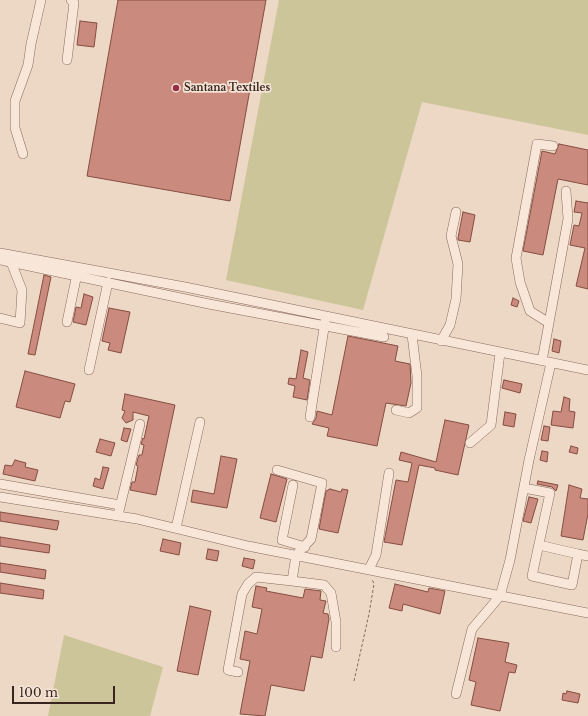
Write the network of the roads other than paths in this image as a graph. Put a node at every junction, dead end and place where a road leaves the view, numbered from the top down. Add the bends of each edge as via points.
1 (42, 0) edge
2 (71, 0) edge
3 (67, 60) dead end
4 (553, 146) dead end
5 (23, 154) dead end
6 (566, 191) dead end
7 (456, 212) dead end
8 (0, 253) edge
9 (0, 260) edge
10 (12, 262) junction
11 (77, 271) junction
12 (108, 282) junction
13 (326, 316) junction
14 (0, 318) edge
15 (67, 322) dead end
16 (549, 323) junction
17 (325, 326) junction
18 (412, 335) junction
19 (384, 337) dead end
20 (441, 341) junction
21 (500, 353) junction
22 (547, 362) junction
23 (89, 370) dead end
24 (588, 370) edge
25 (396, 410) dead end
26 (310, 417) dead end
27 (200, 422) dead end
28 (140, 424) dead end
29 (470, 443) dead end
30 (277, 470) dead end
31 (389, 473) dead end
32 (0, 484) edge
33 (293, 485) dead end
34 (524, 488) junction
35 (0, 497) edge
36 (120, 505) junction
37 (118, 516) junction
38 (176, 528) junction
39 (539, 545) junction
40 (305, 547) junction
41 (578, 554) junction
42 (296, 555) junction
43 (588, 556) edge
44 (369, 569) junction
45 (292, 581) junction
46 (500, 596) junction
47 (588, 613) edge
48 (336, 647) dead end
49 (238, 672) dead end
50 (456, 694) dead end

1 - 5 street via 28,65 15,101 15,128
2 - 3 street via 74,3
4 - 16 street via 537,144 516,258 520,282 530,311
6 - 16 street via 568,219
7 - 20 street via 451,236 458,264 456,299 450,325
8 - 11 street
9 - 10 street
10 - 11 street
10 - 14 street via 22,290 20,323
11 - 12 street
11 - 13 street
11 - 15 street
12 - 17 street
12 - 23 street
13 - 17 street
13 - 18 street
16 - 22 street
17 - 19 street
17 - 26 street
18 - 20 street
18 - 25 street via 417,376 417,408 409,413
20 - 21 street
21 - 22 street
21 - 29 street via 491,425
22 - 24 street
22 - 34 street
27 - 38 street
28 - 36 street
30 - 40 street via 322,483 311,539
31 - 44 street via 376,555
32 - 36 street
33 - 40 street via 282,540
34 - 39 street via 550,493
34 - 46 street
35 - 37 street
36 - 37 street
37 - 38 street
38 - 42 street
39 - 41 street
39 - 41 street via 532,576 572,585
40 - 42 street
41 - 43 street
42 - 44 street
42 - 45 street
44 - 46 street
45 - 48 street via 324,585 331,593 336,622
45 - 49 street via 256,577 242,594 228,670
46 - 47 street
46 - 50 street via 472,630

